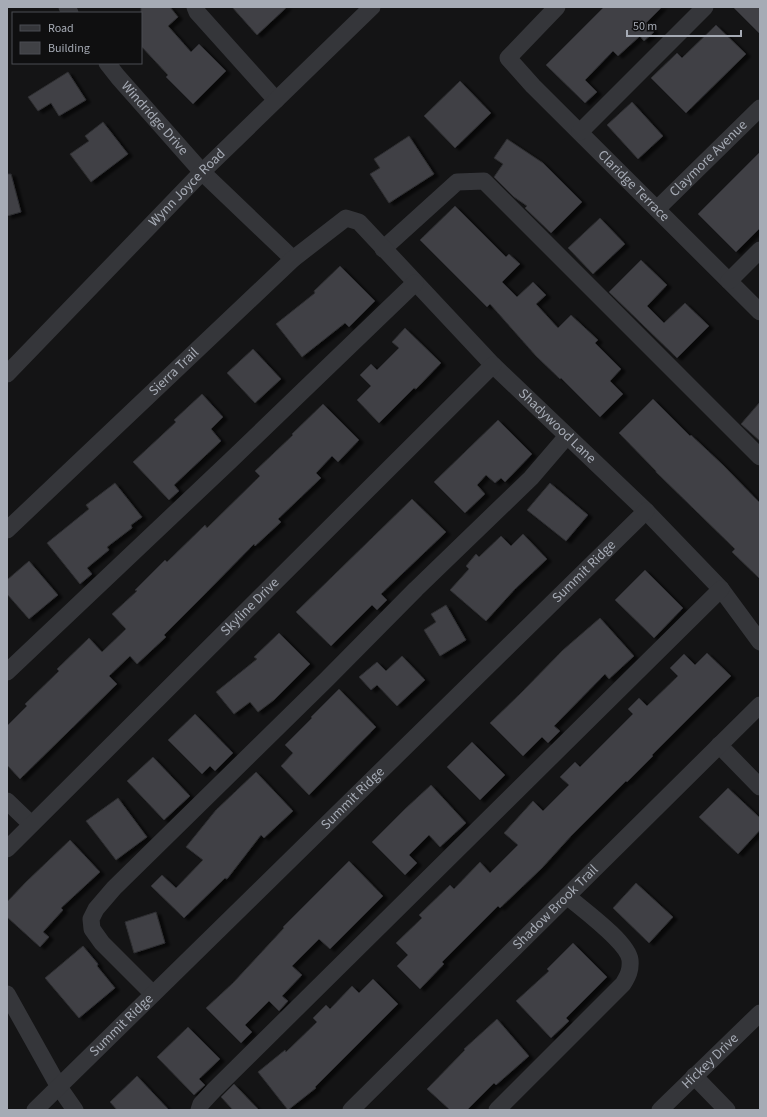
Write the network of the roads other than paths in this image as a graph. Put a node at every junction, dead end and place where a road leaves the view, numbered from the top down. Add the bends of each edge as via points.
1 (195, 7) edge
2 (557, 7) edge
3 (705, 7) edge
4 (362, 10) edge
5 (108, 64) edge
6 (276, 100) junction
7 (760, 108) edge
8 (580, 132) junction
9 (202, 172) junction
10 (656, 209) junction
11 (346, 218) joint
12 (383, 249) junction
13 (760, 250) edge
14 (292, 259) junction
15 (729, 281) junction
16 (415, 283) junction
17 (760, 312) edge
18 (493, 365) junction
19 (7, 374) edge
20 (567, 436) junction
21 (760, 457) edge
22 (646, 511) junction
23 (7, 530) edge
24 (721, 589) junction
25 (760, 642) edge
26 (7, 672) edge
27 (760, 705) edge
28 (719, 745) junction
29 (760, 787) edge
30 (7, 801) edge
31 (31, 824) junction
32 (7, 848) edge
33 (567, 896) junction
34 (7, 994) edge
35 (153, 994) junction
36 (760, 1012) edge
37 (694, 1076) junction
38 (60, 1087) junction
39 (35, 1110) edge
40 (75, 1110) edge
41 (199, 1110) edge
42 (351, 1110) edge
43 (497, 1110) edge
44 (660, 1110) edge
45 (727, 1110) edge

1 - 6 street
2 - 8 street, Claridge Terrace via 508,58
3 - 8 street
4 - 6 street, Wynn Joyce Road
5 - 9 street, Windridge Drive
6 - 9 street, Wynn Joyce Road
7 - 10 street, Claymore Avenue
8 - 10 street, Claridge Terrace
9 - 14 street, Windridge Drive
9 - 19 street, Wynn Joyce Road
10 - 15 street, Claridge Terrace
11 - 12 street, Shadywood Lane via 359,222
11 - 14 street, Sierra Trail
12 - 16 street, Shadywood Lane
12 - 21 street via 457,182 484,181
13 - 15 street
14 - 23 street, Sierra Trail
15 - 17 street, Claridge Terrace
16 - 18 street, Shadywood Lane
16 - 26 street
18 - 20 street, Shadywood Lane
18 - 31 street, Skyline Drive
20 - 22 street, Shadywood Lane
20 - 35 street via 531,478 120,882 96,909 90,919 92,929 102,943
22 - 24 street, Shadywood Lane
22 - 35 street, Summit Ridge
24 - 25 street, Shadywood Lane
24 - 41 street via 219,1085 201,1104
27 - 28 street, Shadow Brook Trail
28 - 29 street
28 - 33 street, Shadow Brook Trail
30 - 31 street
31 - 32 street, Skyline Drive
33 - 42 street, Shadow Brook Trail
33 - 43 street via 614,936 625,949 630,959 630,972 623,984
34 - 38 street
35 - 38 street, Summit Ridge
36 - 37 street, Hickey Drive
37 - 44 street, Hickey Drive
37 - 45 street
38 - 39 street, Summit Ridge
38 - 40 street

